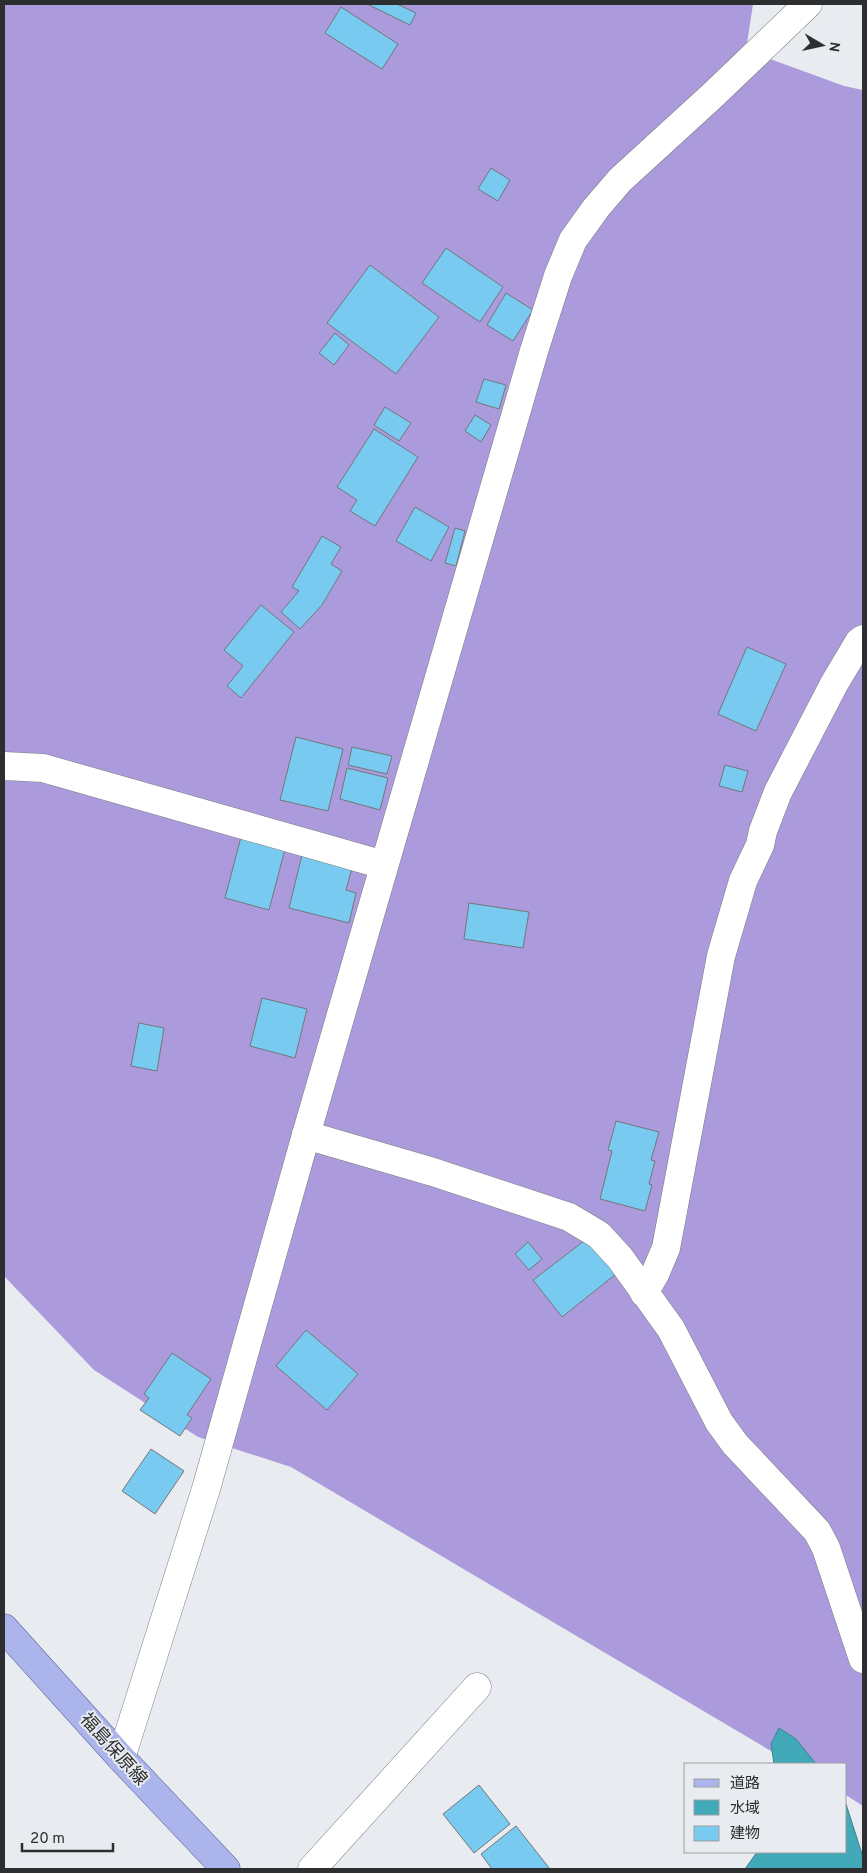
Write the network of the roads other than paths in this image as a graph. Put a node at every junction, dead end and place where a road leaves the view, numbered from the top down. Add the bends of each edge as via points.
1 (808, 4) edge
2 (863, 639) edge
3 (4, 766) edge
4 (384, 866) junction
5 (306, 1134) junction
6 (644, 1294) junction
7 (4, 1628) edge
8 (863, 1659) edge
9 (477, 1687) dead end
10 (121, 1758) junction
11 (226, 1869) edge
12 (312, 1869) edge

1 - 4 street via 620,180 573,240 534,352
2 - 6 street via 834,684 778,792 744,881 721,956 666,1248
3 - 4 street via 43,768
4 - 5 street
5 - 6 street via 569,1216 599,1236 620,1258
5 - 10 street via 206,1489
6 - 8 street via 670,1328 719,1422 817,1532 826,1548
7 - 10 main road, 福島保原線
9 - 12 street
10 - 11 main road, 福島保原線

